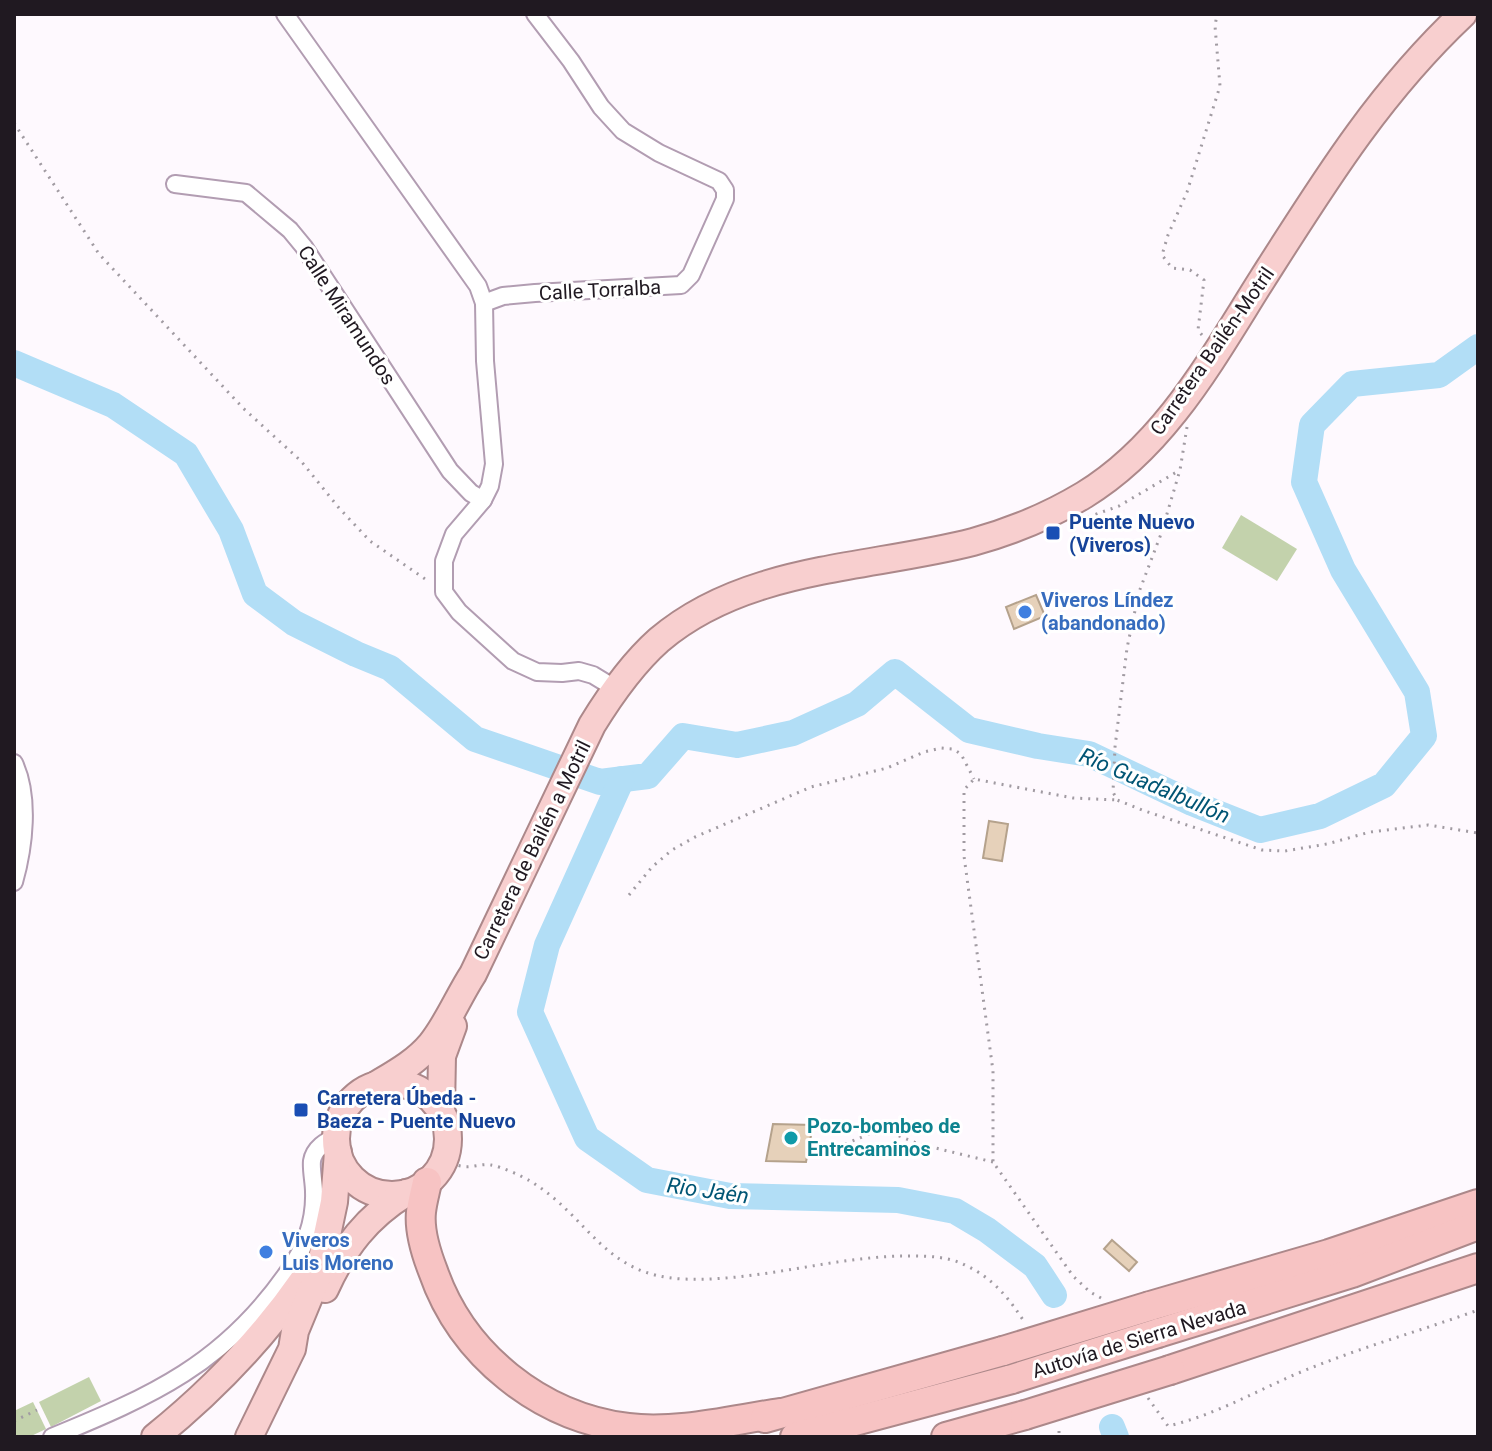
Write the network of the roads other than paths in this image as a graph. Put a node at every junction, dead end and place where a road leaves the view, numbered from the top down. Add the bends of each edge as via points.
1 (285, 14) edge
2 (535, 14) edge
3 (1463, 14) edge
4 (175, 184) dead end
5 (484, 303) junction
6 (483, 500) junction
7 (616, 689) junction
8 (592, 725) joint
9 (14, 763) edge
10 (14, 882) edge
11 (473, 974) junction
12 (376, 1085) junction
13 (441, 1110) junction
14 (338, 1144) junction
15 (417, 1187) junction
16 (1478, 1204) edge
17 (1478, 1225) edge
18 (327, 1238) junction
19 (1478, 1268) edge
20 (292, 1349) junction
21 (788, 1425) edge
22 (52, 1437) edge
23 (155, 1437) edge
24 (249, 1437) edge
25 (696, 1437) edge
26 (946, 1437) edge

1 - 5 street via 478,286
2 - 5 street, Calle Torralba via 623,131 719,181 725,199 691,275 681,285 535,293
3 - 7 highway, Carretera Bailén-Motril via 1388,92 1181,404 1107,480 1030,524 972,542 736,594 668,634
4 - 6 street, Calle Miramundos via 246,193 290,230 450,471
5 - 6 street via 494,464
6 - 7 street via 454,534 444,561 444,592 513,661 537,672 579,671
7 - 8 highway, Carretera Bailén-Motril
8 - 11 highway, Carretera de Bailén a Motril
9 - 10 street via 22,804
11 - 12 highway, Carretera de Bailén a Motril via 431,1044
11 - 13 highway, Carretera de Bailén a Motril via 442,1056
12 - 13 highway via 406,1084
12 - 14 highway via 352,1101 341,1117
13 - 15 highway via 448,1134 444,1159
14 - 15 highway via 352,1177 368,1189 386,1194
14 - 18 highway
14 - 22 street via 318,1147 312,1161 315,1206 302,1249 244,1328 175,1380
15 - 20 highway via 387,1204 356,1234
15 - 21 highway via 428,1257 441,1292 477,1349 524,1389 568,1412 631,1428
16 - 21 highway, bridge via 1003,1351
17 - 21 highway, Autovía de Sierra Nevada, bridge via 1352,1273 1012,1379
18 - 20 highway
18 - 23 highway via 296,1292 257,1338
19 - 26 highway, Autovía de Sierra Nevada, bridge
20 - 24 highway
21 - 25 highway

